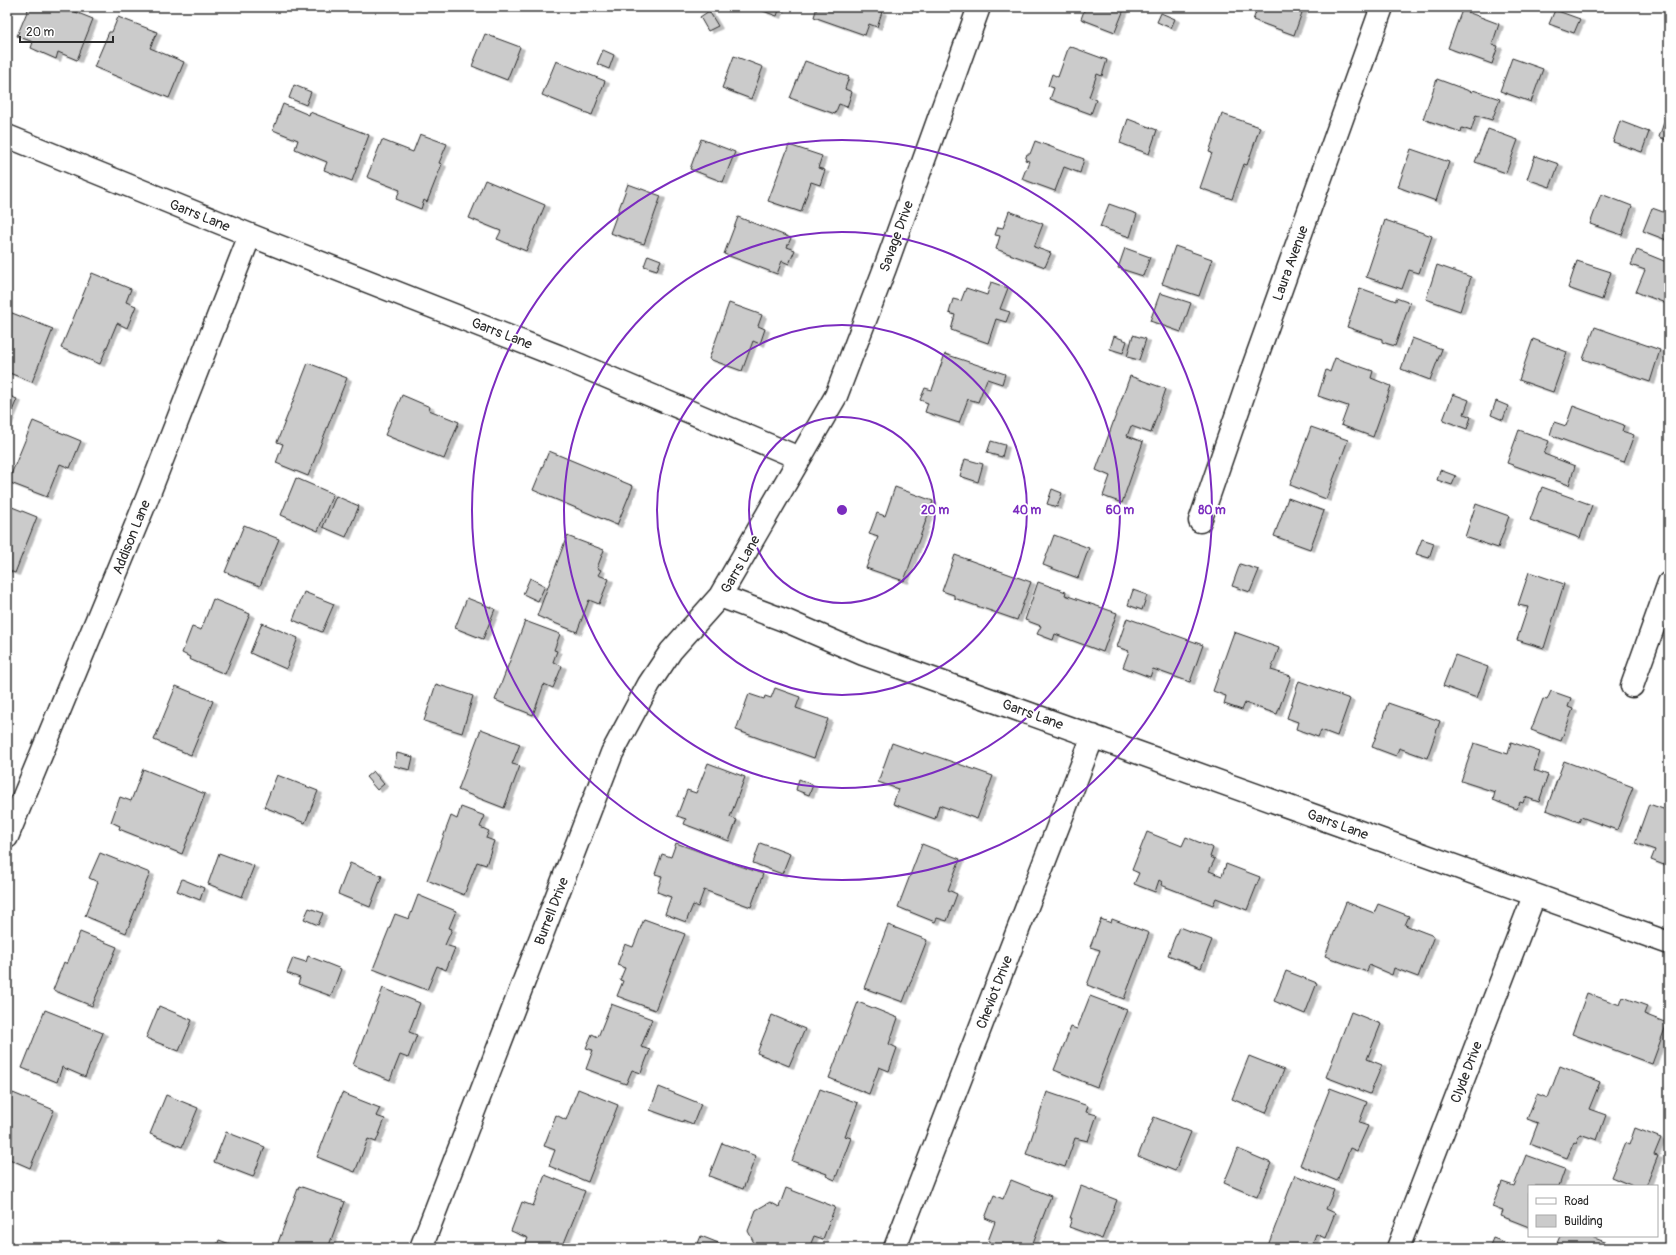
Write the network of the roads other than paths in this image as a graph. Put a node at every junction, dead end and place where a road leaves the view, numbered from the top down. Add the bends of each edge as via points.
1 (979, 7) edge
2 (1382, 7) edge
3 (7, 136) edge
4 (250, 235) junction
5 (799, 458) junction
6 (1200, 521) dead end
7 (1669, 583) edge
8 (720, 596) junction
9 (1632, 686) dead end
10 (1093, 736) junction
11 (7, 837) edge
12 (1534, 896) junction
13 (1669, 943) edge
14 (421, 1248) edge
15 (895, 1248) edge
16 (1398, 1248) edge

1 - 5 street, Savage Drive via 836,396
2 - 6 street, Laura Avenue
3 - 4 street, Garrs Lane
4 - 5 street, Garrs Lane via 558,356
4 - 11 street, Addison Lane via 146,501
5 - 8 street, Garrs Lane
7 - 9 street
8 - 10 street, Garrs Lane via 863,654
8 - 14 street, Burrell Drive via 670,652 649,684 612,753
10 - 12 street, Garrs Lane via 1496,880
10 - 15 street, Cheviot Drive
12 - 13 street, Garrs Lane
12 - 16 street, Clyde Drive

